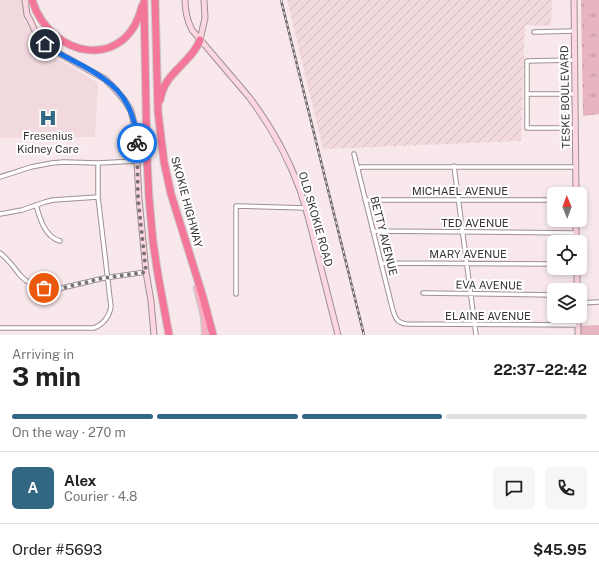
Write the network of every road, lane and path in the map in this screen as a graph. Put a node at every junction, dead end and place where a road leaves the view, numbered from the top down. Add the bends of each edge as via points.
1 (25, 0) edge
2 (28, 0) edge
3 (32, 0) edge
4 (144, 0) edge
5 (155, 0) edge
6 (185, 0) edge
7 (204, 0) edge
8 (574, 0) edge
9 (29, 18) junction
10 (534, 32) dead end
11 (574, 32) junction
12 (200, 40) junction
13 (575, 60) junction
14 (527, 94) junction
15 (575, 94) junction
16 (575, 128) junction
17 (162, 146) junction
18 (354, 154) dead end
19 (137, 161) junction
20 (98, 163) junction
21 (454, 166) junction
22 (576, 167) junction
23 (358, 168) junction
24 (0, 177) edge
25 (576, 187) edge
26 (98, 197) junction
27 (366, 200) junction
28 (458, 200) junction
29 (547, 200) edge
30 (36, 205) junction
31 (305, 208) junction
32 (0, 214) edge
33 (576, 227) edge
34 (373, 231) junction
35 (462, 232) junction
36 (576, 233) joint
37 (60, 241) dead end
38 (0, 253) edge
39 (189, 254) junction
40 (381, 263) junction
41 (466, 263) junction
42 (547, 264) edge
43 (146, 272) junction
44 (107, 278) junction
45 (423, 293) dead end
46 (236, 294) dead end
47 (470, 294) junction
48 (547, 295) edge
49 (599, 302) edge
50 (587, 303) edge
51 (399, 321) joint
52 (475, 325) junction
53 (578, 326) joint
54 (0, 328) edge
55 (168, 334) edge
56 (154, 335) edge
57 (205, 335) edge
58 (212, 335) edge
59 (338, 335) edge
60 (476, 335) edge
61 (578, 335) edge

1 - 9 street
2 - 9 street
3 - 4 highway via 43,24 54,35 75,48 90,50 113,46 124,39 136,25
4 - 55 highway via 149,198 153,242
5 - 17 highway, SKOKIE HIGHWAY via 158,112
6 - 12 street, OLD SKOKIE ROAD via 188,23
7 - 12 street
8 - 11 street, TESKE BOULEVARD
9 - 19 street via 45,44 105,79 125,101 131,111 135,127
10 - 11 street
11 - 13 street, TESKE BOULEVARD
12 - 17 highway via 163,87 160,99
12 - 31 street, OLD SKOKIE ROAD via 264,118 291,168
13 - 14 street via 527,60
13 - 15 street, TESKE BOULEVARD
14 - 15 street
14 - 16 street via 527,128
15 - 16 street, TESKE BOULEVARD
16 - 22 street, TESKE BOULEVARD
17 - 39 highway, SKOKIE HIGHWAY via 170,188
18 - 23 street, BETTY AVENUE
19 - 20 street
19 - 43 street
20 - 24 street via 64,162 43,165
20 - 26 street
21 - 22 street
21 - 23 street
21 - 28 street
22 - 25 street, TESKE BOULEVARD
23 - 27 street, BETTY AVENUE
26 - 30 street via 54,200
26 - 44 street
27 - 28 street, MICHAEL AVENUE
27 - 34 street, BETTY AVENUE
28 - 29 street, MICHAEL AVENUE
28 - 35 street
30 - 32 street
30 - 37 street via 47,232
31 - 46 street via 236,206
31 - 59 street, OLD SKOKIE ROAD
33 - 36 street
34 - 35 street, TED AVENUE
34 - 40 street, BETTY AVENUE
35 - 36 street, TED AVENUE
35 - 41 street
38 - 44 street via 23,278 39,287 56,289
39 - 57 main road via 204,317
39 - 58 highway, SKOKIE HIGHWAY
40 - 41 street, MARY AVENUE
40 - 51 street, BETTY AVENUE via 392,308
41 - 42 street, MARY AVENUE
41 - 47 street
43 - 44 street
43 - 56 street
44 - 54 street via 110,312 105,322 94,328
45 - 47 street, EVA AVENUE
47 - 48 street, EVA AVENUE
47 - 52 street
49 - 50 street
51 - 52 street, ELAINE AVENUE via 407,324
52 - 53 street, ELAINE AVENUE
52 - 60 street
53 - 61 street

